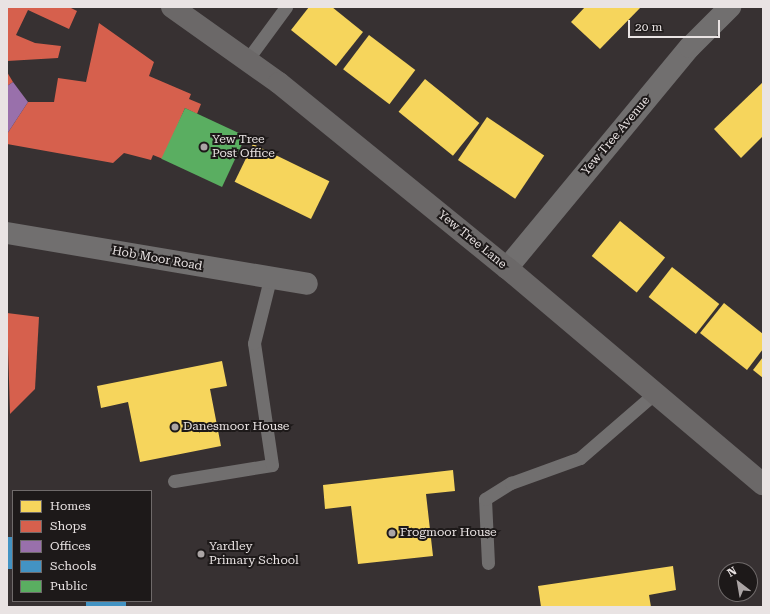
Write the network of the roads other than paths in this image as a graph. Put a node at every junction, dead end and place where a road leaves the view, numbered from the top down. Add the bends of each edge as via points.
1 (172, 7) edge
2 (286, 7) edge
3 (730, 7) edge
4 (247, 60) junction
5 (7, 233) edge
6 (507, 268) junction
7 (270, 279) junction
8 (307, 284) dead end
9 (654, 394) junction
10 (174, 481) dead end
11 (763, 484) edge
12 (488, 563) dead end

1 - 4 street, Yew Tree Lane
2 - 4 lane
3 - 6 street, Yew Tree Avenue via 690,47
4 - 6 street, Yew Tree Lane
5 - 7 street, Hob Moor Road
6 - 9 street, Yew Tree Lane
7 - 8 street, Hob Moor Road
7 - 10 lane via 254,344 272,465
9 - 11 street, Yew Tree Lane
9 - 12 lane via 580,458 511,483 485,498

